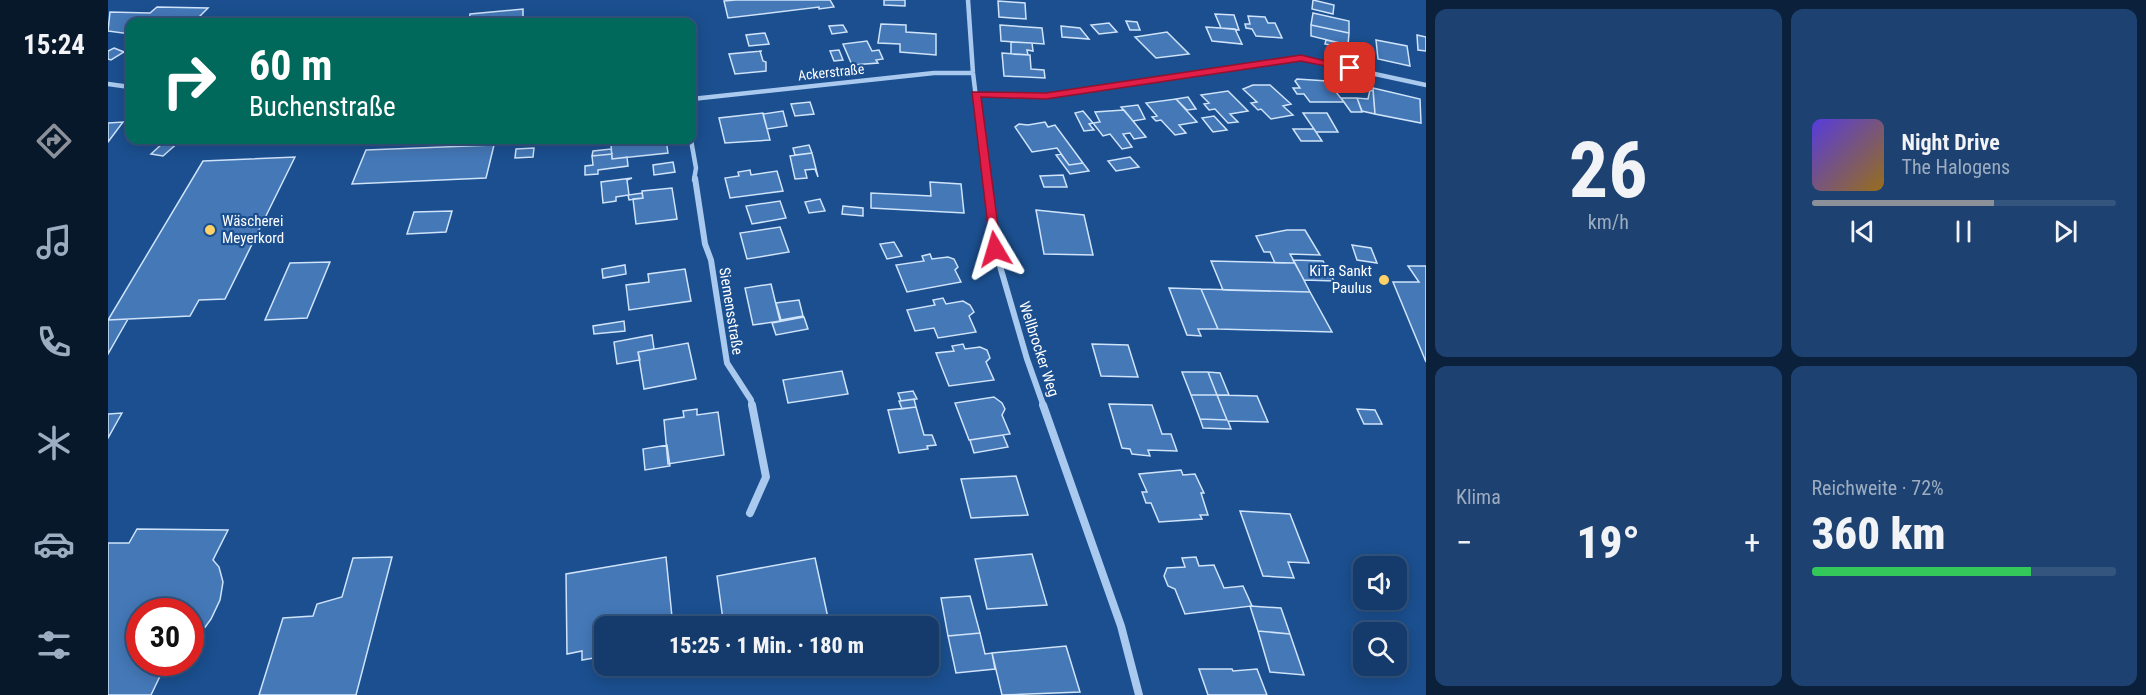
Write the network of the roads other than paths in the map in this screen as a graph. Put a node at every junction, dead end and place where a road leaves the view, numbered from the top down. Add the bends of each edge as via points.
1 (968, 0) edge
2 (973, 73) junction
3 (108, 84) edge
4 (1426, 85) edge
5 (126, 86) edge
6 (975, 94) junction
7 (696, 99) edge
8 (692, 144) edge
9 (750, 513) dead end
10 (1139, 695) edge

1 - 2 street, Wellbrocker Weg
2 - 6 street, Wellbrocker Weg
2 - 7 street, Ackerstraße via 934,73
3 - 5 street
4 - 6 street via 1301,58 1046,96
6 - 10 street, Wellbrocker Weg via 995,249 1006,293 1121,626
8 - 9 street, Siemensstraße via 694,182 728,363 751,400 766,477

